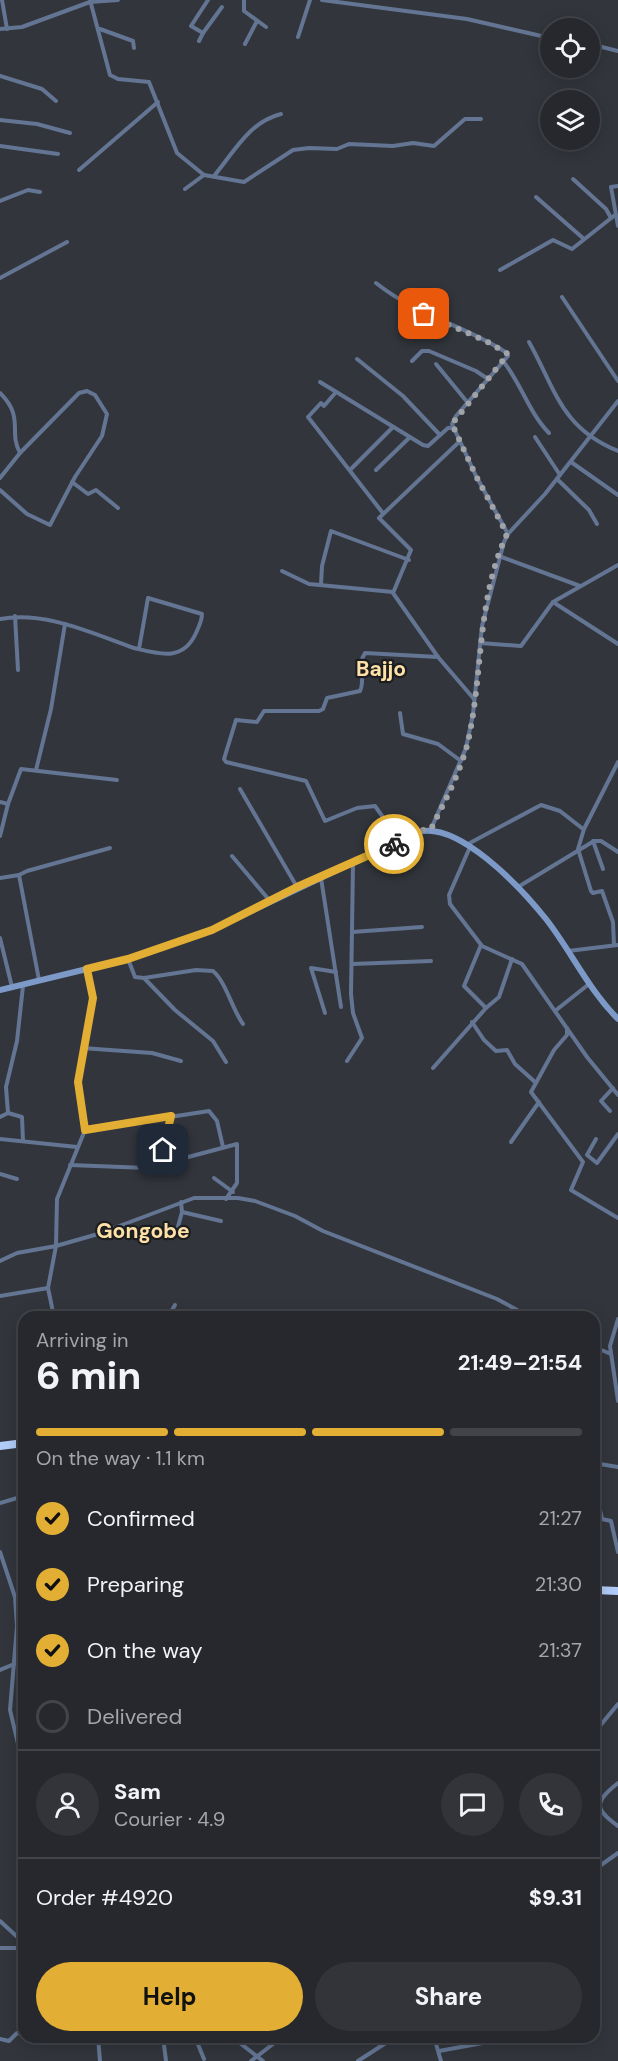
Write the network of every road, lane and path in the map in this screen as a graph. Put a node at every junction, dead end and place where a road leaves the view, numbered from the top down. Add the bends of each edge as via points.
1 (2, 0) edge
2 (118, 0) edge
3 (208, 0) edge
4 (244, 0) edge
5 (310, 0) edge
6 (322, 0) edge
7 (90, 1) edge
8 (328, 1) edge
9 (222, 7) dead end
10 (257, 21) junction
11 (266, 27) dead end
12 (0, 29) edge
13 (7, 29) junction
14 (99, 30) junction
15 (203, 33) junction
16 (540, 36) edge
17 (298, 37) dead end
18 (199, 41) dead end
19 (245, 44) dead end
20 (600, 46) edge
21 (134, 48) dead end
22 (618, 51) edge
23 (0, 76) edge
24 (56, 101) dead end
25 (158, 102) junction
26 (281, 114) dead end
27 (481, 119) dead end
28 (0, 120) edge
29 (70, 133) dead end
30 (0, 146) edge
31 (58, 154) dead end
32 (79, 170) dead end
33 (204, 175) junction
34 (214, 177) junction
35 (573, 179) dead end
36 (618, 186) edge
37 (185, 189) dead end
38 (40, 192) dead end
39 (536, 197) dead end
40 (0, 201) edge
41 (613, 217) junction
42 (618, 226) edge
43 (584, 239) junction
44 (67, 242) dead end
45 (500, 270) dead end
46 (0, 278) edge
47 (376, 283) dead end
48 (562, 297) dead end
49 (528, 342) dead end
50 (357, 359) dead end
51 (412, 361) dead end
52 (504, 361) junction
53 (436, 364) dead end
54 (488, 379) junction
55 (618, 381) edge
56 (320, 382) dead end
57 (336, 392) junction
58 (0, 393) edge
59 (618, 401) edge
60 (468, 403) junction
61 (393, 427) junction
62 (454, 428) junction
63 (549, 433) dead end
64 (440, 435) junction
65 (535, 437) dead end
66 (409, 438) junction
67 (590, 438) junction
68 (460, 441) junction
69 (618, 451) edge
70 (20, 453) junction
71 (571, 462) junction
72 (351, 469) junction
73 (376, 470) dead end
74 (560, 475) junction
75 (0, 478) edge
76 (557, 479) junction
77 (72, 482) junction
78 (0, 490) edge
79 (618, 495) edge
80 (118, 508) dead end
81 (382, 512) junction
82 (597, 524) dead end
83 (507, 534) junction
84 (499, 556) junction
85 (409, 560) junction
86 (618, 565) edge
87 (282, 571) dead end
88 (321, 584) junction
89 (581, 587) junction
90 (393, 592) junction
91 (553, 602) junction
92 (15, 616) junction
93 (0, 619) edge
94 (65, 624) junction
95 (480, 643) junction
96 (618, 644) edge
97 (139, 649) junction
98 (438, 657) junction
99 (18, 670) dead end
100 (474, 699) junction
101 (400, 714) dead end
102 (461, 761) junction
103 (618, 762) edge
104 (36, 770) junction
105 (117, 780) dead end
106 (240, 789) dead end
107 (0, 802) edge
108 (8, 804) junction
109 (431, 829) junction
110 (584, 829) junction
111 (0, 836) edge
112 (400, 841) junction
113 (593, 841) junction
114 (469, 846) junction
115 (110, 848) dead end
116 (578, 849) junction
117 (618, 852) edge
118 (232, 856) dead end
119 (353, 864) junction
120 (603, 869) dead end
121 (19, 876) junction
122 (0, 878) edge
123 (321, 878) junction
124 (297, 887) junction
125 (517, 888) junction
126 (270, 901) junction
127 (422, 927) dead end
128 (352, 932) junction
129 (0, 938) edge
130 (481, 945) junction
131 (616, 945) edge
132 (567, 951) junction
133 (128, 959) junction
134 (512, 959) junction
135 (431, 962) dead end
136 (352, 964) junction
137 (87, 969) junction
138 (336, 972) junction
139 (144, 978) junction
140 (39, 983) junction
141 (589, 984) junction
142 (23, 986) junction
143 (12, 988) junction
144 (0, 990) edge
145 (341, 1007) dead end
146 (486, 1008) junction
147 (555, 1011) junction
148 (325, 1013) dead end
149 (618, 1019) edge
150 (472, 1022) junction
151 (243, 1024) dead end
152 (567, 1028) junction
153 (82, 1048) junction
154 (347, 1060) dead end
155 (181, 1061) dead end
156 (226, 1062) dead end
157 (433, 1068) dead end
158 (535, 1082) junction
159 (613, 1088) junction
160 (618, 1095) edge
161 (538, 1102) junction
162 (610, 1111) dead end
163 (8, 1113) junction
164 (171, 1116) junction
165 (0, 1117) edge
166 (85, 1130) junction
167 (618, 1134) edge
168 (0, 1139) edge
169 (596, 1139) dead end
170 (23, 1141) junction
171 (512, 1142) dead end
172 (77, 1147) junction
173 (223, 1147) junction
174 (70, 1165) junction
175 (162, 1165) junction
176 (0, 1174) edge
177 (214, 1178) dead end
178 (18, 1179) dead end
179 (233, 1191) junction
180 (225, 1200) junction
181 (181, 1202) junction
182 (182, 1212) junction
183 (618, 1218) edge
184 (221, 1221) dead end
185 (176, 1233) dead end
186 (56, 1246) junction
187 (0, 1261) edge
188 (48, 1288) junction
189 (0, 1296) edge
190 (175, 1305) dead end
191 (53, 1311) edge
192 (172, 1311) edge
193 (519, 1311) edge
194 (618, 1318) edge
195 (600, 1349) edge
196 (611, 1354) junction
197 (618, 1401) edge
198 (18, 1442) edge
199 (0, 1444) edge
200 (600, 1464) edge
201 (618, 1467) edge
202 (18, 1498) edge
203 (0, 1503) edge
204 (600, 1510) edge
205 (0, 1551) edge
206 (618, 1552) edge
207 (600, 1590) edge
208 (618, 1591) edge
209 (18, 1663) edge
210 (13, 1665) junction
211 (0, 1671) edge
212 (618, 1704) edge
213 (600, 1726) edge
214 (18, 1740) edge
215 (618, 1783) edge
216 (600, 1800) edge
217 (600, 1812) edge
218 (618, 1826) edge
219 (618, 1853) edge
220 (600, 1866) edge
221 (0, 1921) edge
222 (18, 1938) edge
223 (0, 1948) edge
224 (18, 1948) edge
225 (18, 2033) edge
226 (0, 2039) edge
227 (98, 2043) edge
228 (164, 2043) edge
229 (197, 2043) edge
230 (240, 2043) edge
231 (274, 2043) edge
232 (386, 2043) edge
233 (436, 2043) edge
234 (483, 2043) edge
235 (439, 2051) junction
236 (257, 2056) junction
237 (204, 2059) dead end
238 (100, 2061) edge
239 (166, 2061) edge
240 (251, 2061) edge
241 (263, 2061) edge
242 (358, 2061) edge
243 (441, 2061) edge

1 - 13 street
2 - 7 street
3 - 15 street via 191,26
4 - 10 street via 243,9
5 - 17 street
6 - 8 street
7 - 13 street
7 - 14 street
8 - 16 street via 467,19
9 - 15 street
10 - 11 street
10 - 19 street
12 - 13 street
14 - 21 street via 126,36 133,41
14 - 25 street via 110,75 149,82
15 - 18 street
20 - 22 street
23 - 24 street via 42,89
25 - 32 street
25 - 33 street via 177,153
26 - 34 street via 265,118 251,129
27 - 34 street via 465,119 434,146 349,144 337,149 293,150 244,182
28 - 29 street
30 - 31 street
33 - 34 street
33 - 37 street
35 - 41 street
36 - 41 street via 611,188
38 - 40 street via 28,190
39 - 43 street
41 - 42 street
41 - 43 street
43 - 45 street via 570,249 555,240 549,241
44 - 46 street
47 - 52 street via 424,314 502,349 508,354
48 - 55 street
49 - 67 street via 566,414
50 - 64 street via 403,396
51 - 54 street via 422,351 429,351
52 - 54 street
52 - 63 street
53 - 60 street
54 - 60 street
56 - 57 street
57 - 61 street
57 - 72 street via 308,417
58 - 70 street via 14,411
59 - 67 street
60 - 62 street via 453,421
61 - 66 street
61 - 72 street
62 - 64 street
62 - 68 street
64 - 66 street via 428,446
65 - 74 street
66 - 73 street
67 - 69 street
67 - 71 street
68 - 81 street
68 - 83 street
70 - 75 street
70 - 77 street via 79,393 91,392 107,419 102,436
71 - 74 street
71 - 79 street
72 - 81 street
74 - 76 street
76 - 82 street via 589,510
76 - 83 street
77 - 78 street via 49,526 27,514
77 - 80 street via 88,494 96,490
81 - 85 street via 380,520 411,550
83 - 84 street
84 - 89 street
84 - 95 street
85 - 88 street via 331,531
85 - 90 street
86 - 89 street
87 - 88 street via 300,581
88 - 90 street
89 - 91 street
90 - 98 street
91 - 95 street via 521,646
91 - 96 street
92 - 93 street
92 - 94 street
92 - 99 street
94 - 97 street
94 - 104 street via 51,710
95 - 100 street
97 - 97 street via 169,655 183,651 193,641 202,614 148,598
98 - 100 street
98 - 112 street via 365,653 361,660 360,691 327,698 319,711 264,711 256,722 236,720 224,759 258,772 306,781 324,821 357,808 375,806
100 - 102 street
101 - 102 street via 403,734 438,744
102 - 109 street
103 - 110 street
104 - 105 street
104 - 108 street via 19,771
106 - 124 street
107 - 108 street
108 - 111 street
109 - 112 street
109 - 114 street
110 - 114 street via 560,811 541,805
110 - 116 street
112 - 119 street
113 - 116 street
113 - 117 street
113 - 120 street
114 - 125 street
114 - 130 street via 449,901
115 - 121 street via 27,870
116 - 125 street
116 - 131 street via 592,893 602,891
118 - 126 street
119 - 123 street
119 - 128 street
121 - 122 street
121 - 140 street
123 - 124 street
123 - 138 street
124 - 126 street
125 - 132 street via 545,918
126 - 133 street via 212,930
127 - 128 street
128 - 136 street
129 - 143 street
130 - 134 street
130 - 146 street via 464,986
131 - 132 street
132 - 141 street
133 - 137 street
133 - 139 street via 133,975
134 - 146 street via 498,997
134 - 147 street via 522,964
135 - 136 street
136 - 154 street via 352,1006 362,1038
137 - 140 street
137 - 153 street via 93,998
138 - 145 street
138 - 148 street via 311,968
139 - 151 street via 213,971
139 - 156 street via 213,1041
140 - 142 street
141 - 147 street
141 - 149 street
142 - 143 street
142 - 163 street via 17,1041 6,1087
143 - 144 street
146 - 150 street
147 - 152 street
150 - 157 street
150 - 158 street via 484,1040 496,1051 507,1050 515,1064
152 - 158 street via 567,1035
152 - 159 street
153 - 155 street via 143,1051
153 - 166 street via 78,1082
158 - 161 street via 531,1092
159 - 160 street
159 - 162 street via 601,1101
161 - 171 street
161 - 183 street via 583,1162 571,1190
163 - 165 street
163 - 170 street via 22,1117
164 - 166 street
164 - 173 street via 211,1112
164 - 175 street
166 - 172 street
167 - 169 street via 597,1163 587,1155
168 - 170 street
170 - 172 street
172 - 174 street
173 - 175 street
173 - 179 street via 239,1145
174 - 175 street
174 - 186 street via 57,1199
176 - 178 street
177 - 179 street
179 - 180 street
180 - 181 street via 201,1197
180 - 193 street via 261,1202
181 - 182 street
181 - 186 street
182 - 184 street
182 - 185 street
186 - 187 street via 17,1253
186 - 188 street
188 - 189 street
188 - 191 street
190 - 192 street
194 - 196 street
195 - 196 street
196 - 197 street
198 - 199 highway
200 - 201 street
202 - 203 street
204 - 206 street via 602,1519 610,1521
205 - 210 street via 15,1597
207 - 208 highway
209 - 210 street
210 - 211 street
210 - 214 street via 10,1710
212 - 213 street
215 - 216 street
217 - 218 street
219 - 220 street
221 - 222 street
223 - 224 street
225 - 226 street via 9,2041
227 - 238 street
228 - 239 street
229 - 237 street
230 - 236 street
231 - 236 street
232 - 242 street
233 - 235 street
234 - 235 street
235 - 243 street
236 - 240 street
236 - 241 street

